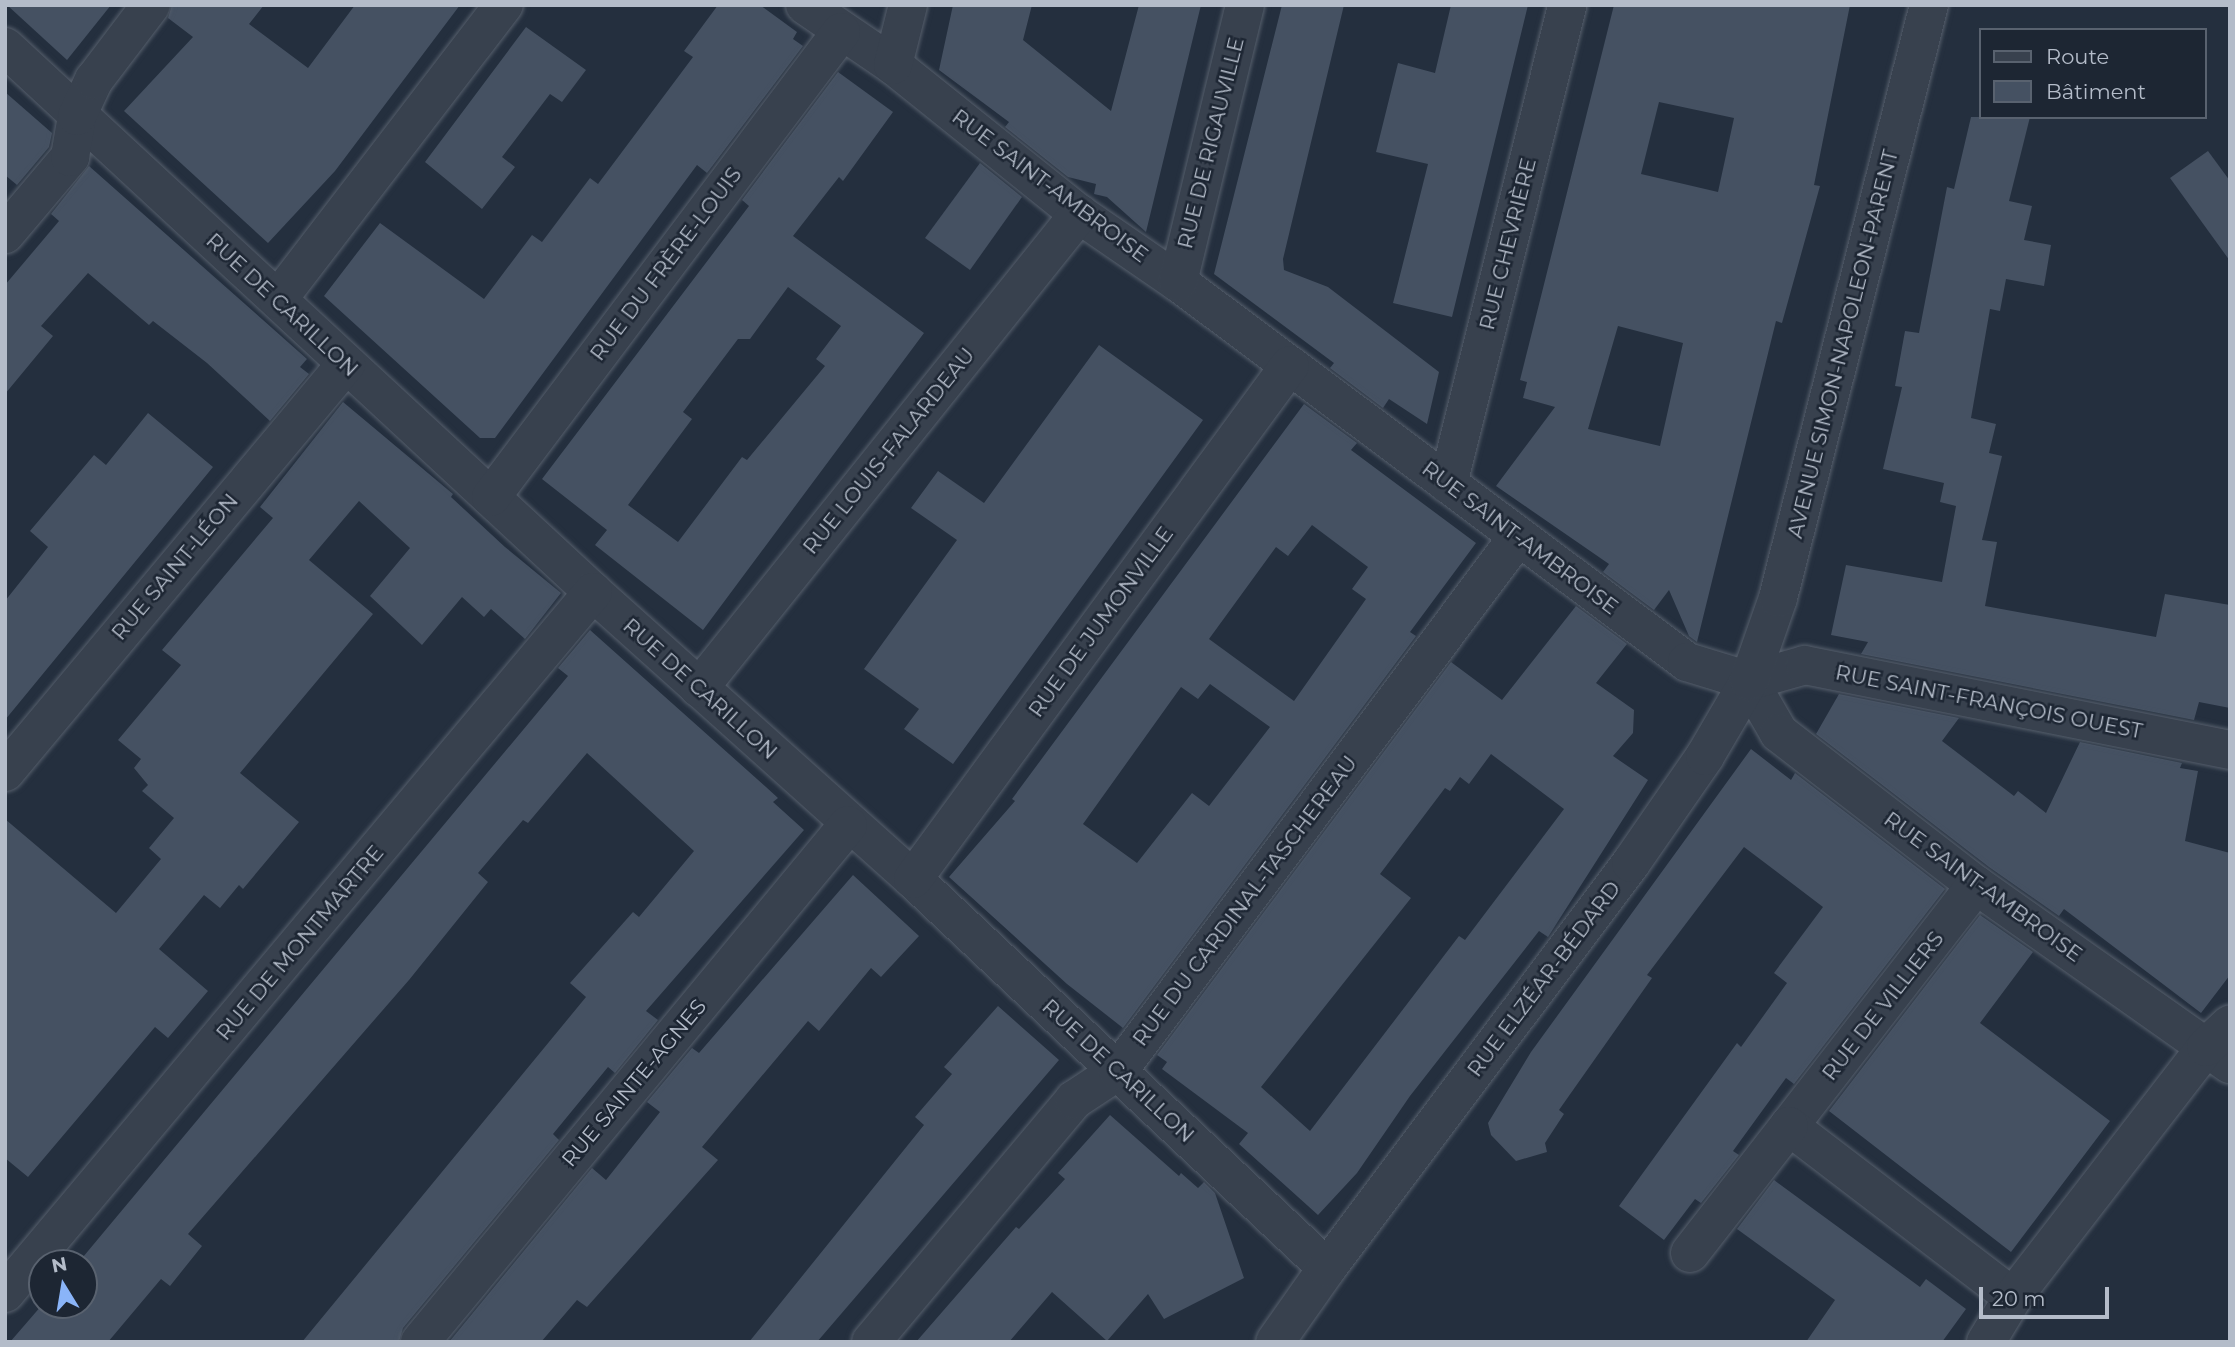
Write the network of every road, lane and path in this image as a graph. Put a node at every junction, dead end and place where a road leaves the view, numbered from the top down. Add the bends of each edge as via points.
1 (151, 5) edge
2 (503, 5) edge
3 (805, 5) edge
4 (908, 5) edge
5 (1245, 5) edge
6 (1567, 5) edge
7 (1929, 5) edge
8 (841, 32) junction
9 (5, 47) edge
10 (893, 65) junction
11 (77, 116) junction
12 (1079, 214) junction
13 (5, 234) edge
14 (1178, 282) junction
15 (278, 299) junction
16 (346, 364) junction
17 (1290, 365) junction
18 (1448, 484) junction
19 (491, 497) junction
20 (1517, 538) junction
21 (593, 592) junction
22 (1749, 681) junction
23 (699, 688) junction
24 (2230, 750) edge
25 (5, 772) edge
26 (848, 825) junction
27 (913, 879) junction
28 (1976, 885) junction
29 (2222, 1045) edge
30 (1118, 1070) junction
31 (1789, 1126) junction
32 (1690, 1253) dead end
33 (1327, 1268) junction
34 (5, 1293) edge
35 (2013, 1297) junction
36 (420, 1342) edge
37 (871, 1342) edge
38 (1275, 1342) edge
39 (1986, 1342) edge

1 - 11 street via 94,80
2 - 15 street
3 - 8 street, RUE SAINT-AMBROISE
4 - 10 street
5 - 14 street, RUE DE RIGAUVILLE
6 - 18 street, RUE CHEVRIÈRE
7 - 22 street, AVENUE SIMON-NAPOLEON-PARENT via 1778,598
8 - 10 street, RUE SAINT-AMBROISE
8 - 19 street, RUE DU FRÈRE-LOUIS
9 - 11 street, RUE DE CARILLON
10 - 12 street, RUE SAINT-AMBROISE
11 - 13 street via 70,157
11 - 15 street, RUE DE CARILLON
12 - 14 street, RUE SAINT-AMBROISE
12 - 23 street, RUE LOUIS-FALARDEAU
14 - 17 street, RUE SAINT-AMBROISE
15 - 16 street, RUE DE CARILLON
16 - 19 street, RUE DE CARILLON
16 - 25 street, RUE SAINT-LÉON
17 - 18 street, RUE SAINT-AMBROISE
17 - 27 street, RUE DE JUMONVILLE
18 - 20 street, RUE SAINT-AMBROISE
19 - 21 street, RUE DE CARILLON
20 - 22 street, RUE SAINT-AMBROISE via 1687,662
20 - 30 street, RUE DU CARDINAL-TASCHEREAU
21 - 23 street, RUE DE CARILLON
21 - 34 street, RUE DE MONTMARTRE
22 - 24 street, RUE SAINT-FRANÇOIS OUEST via 1805,665
22 - 28 street, RUE SAINT-AMBROISE via 1779,733
22 - 33 street, RUE ELZÉAR-BÉDARD via 1705,756 1631,863
23 - 26 street, RUE DE CARILLON
26 - 27 street, RUE DE CARILLON
26 - 36 street, RUE SAINTE-AGNES
27 - 30 street, RUE DE CARILLON
28 - 29 street, RUE SAINT-AMBROISE
28 - 31 street, RUE DE VILLIERS
29 - 35 street
30 - 33 street, RUE DE CARILLON
30 - 37 street, RUE DU CARDINAL-TASCHEREAU via 1074,1100
31 - 32 street, RUE DE VILLIERS
31 - 35 street
33 - 38 street
35 - 39 street

